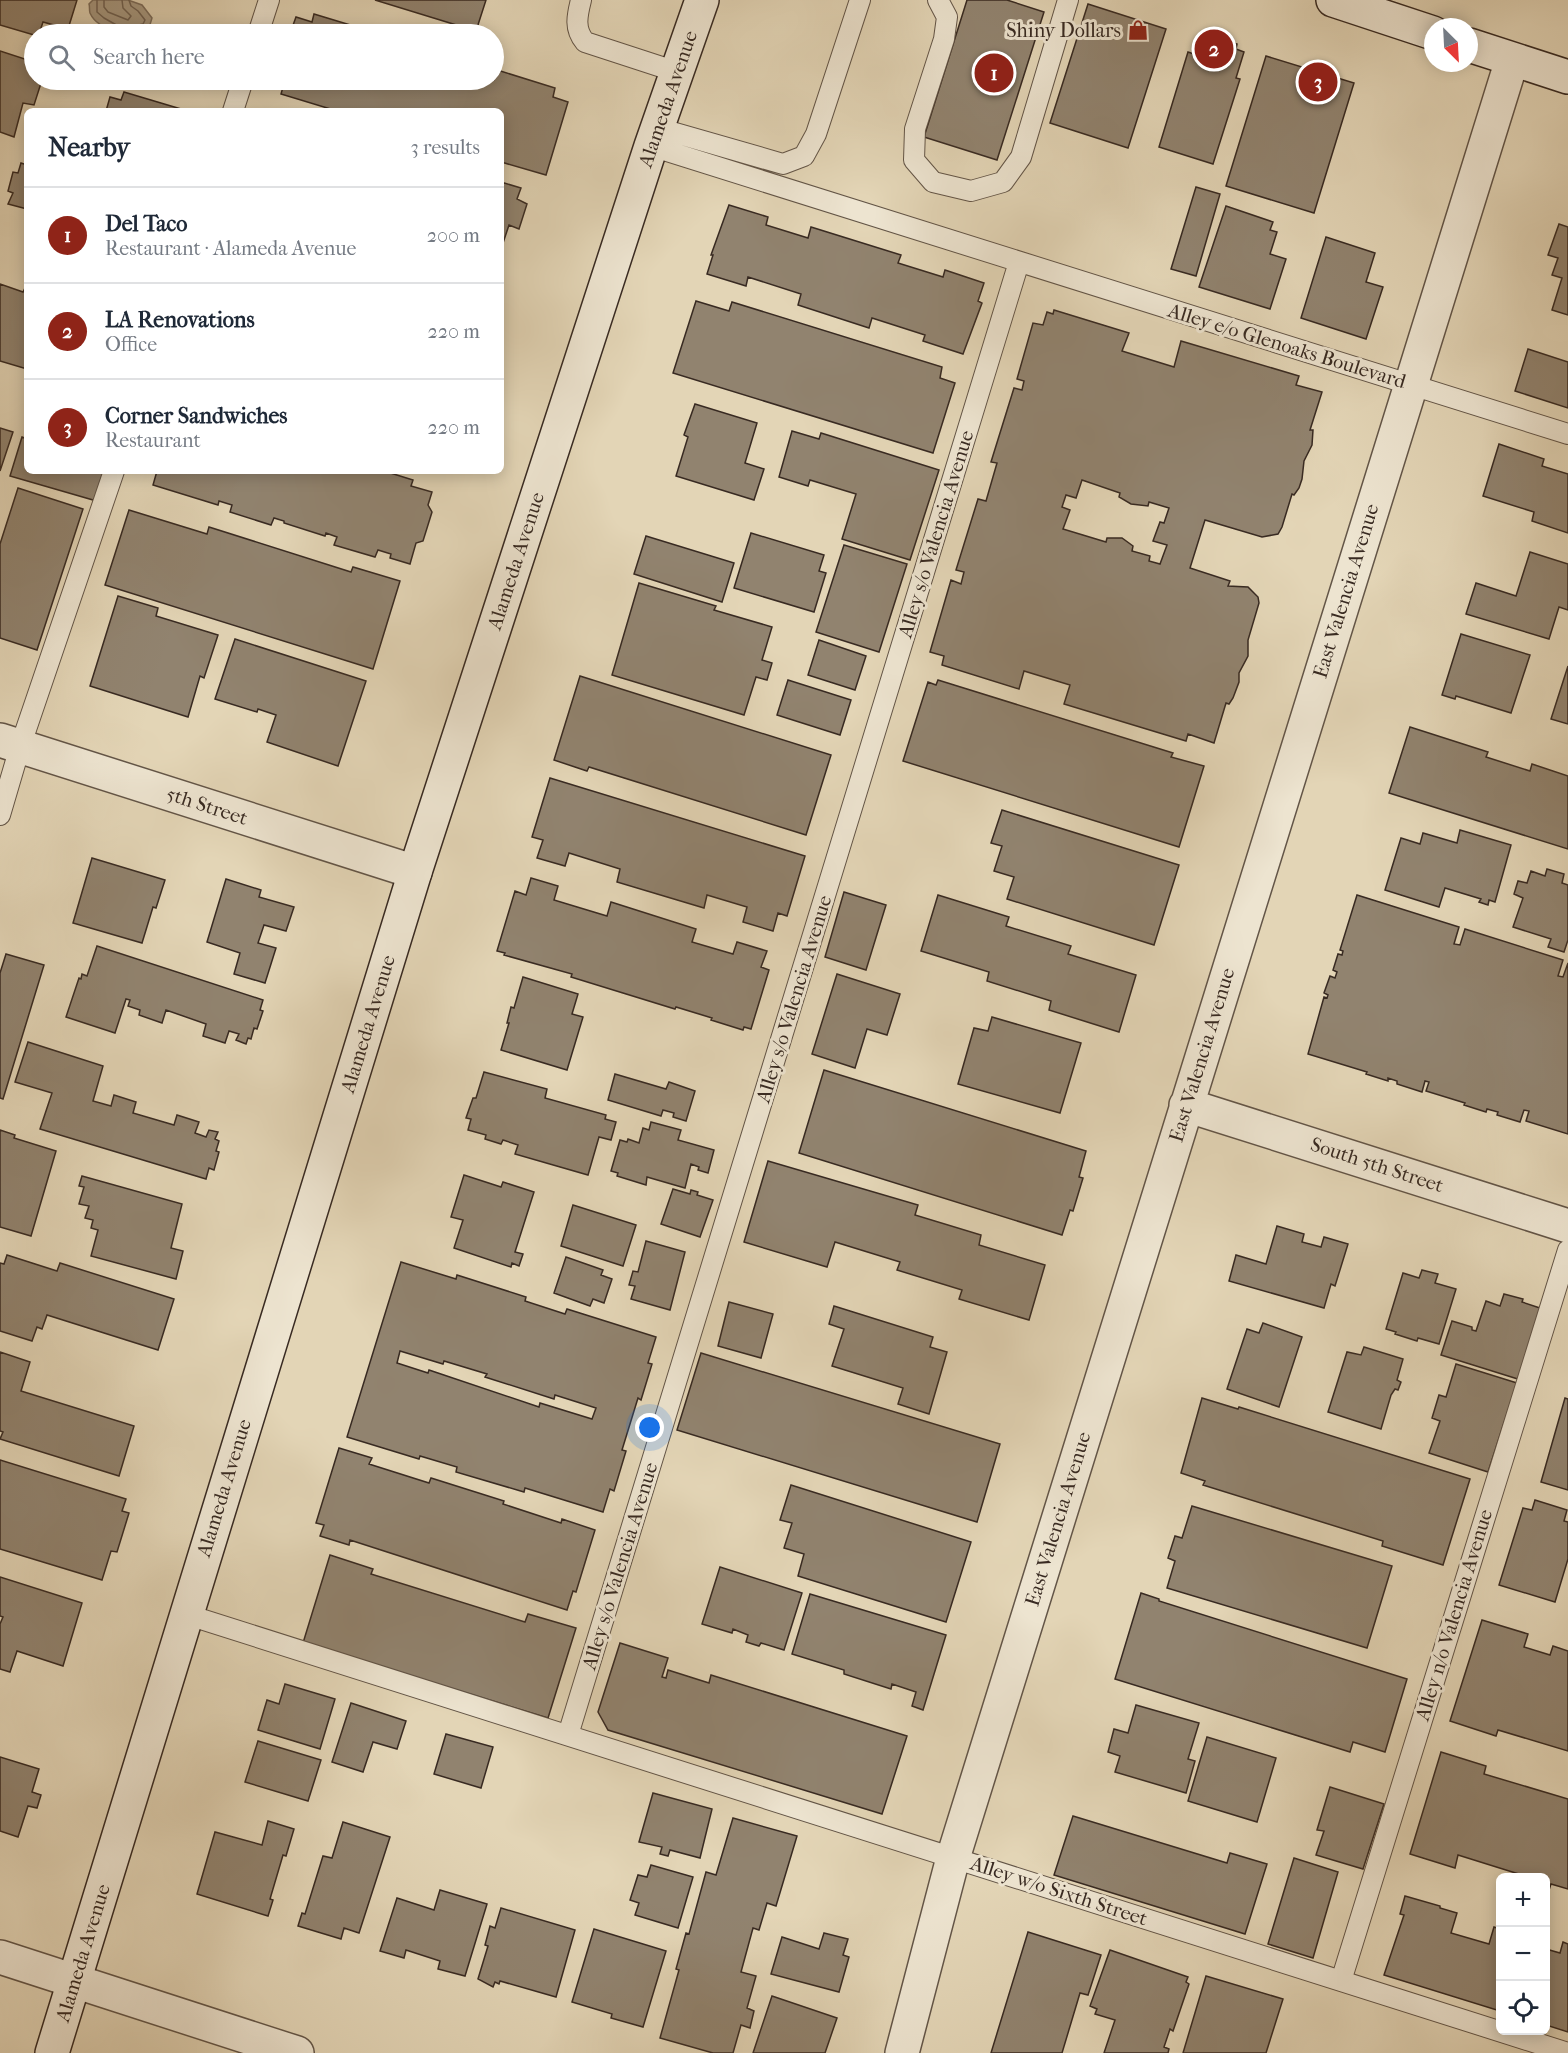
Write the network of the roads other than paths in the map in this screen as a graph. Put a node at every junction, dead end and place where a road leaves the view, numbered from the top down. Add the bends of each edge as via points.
1 (581, 0) edge
2 (702, 0) edge
3 (860, 0) edge
4 (938, 0) edge
5 (1068, 0) edge
6 (1333, 0) edge
7 (266, 1) edge
8 (260, 24) edge
9 (1424, 30) edge
10 (1478, 48) edge
11 (1512, 60) junction
12 (677, 72) junction
13 (1568, 77) edge
14 (240, 90) edge
15 (234, 108) edge
16 (654, 137) junction
17 (1012, 260) junction
18 (1410, 384) junction
19 (1568, 434) edge
20 (113, 474) edge
21 (10, 743) edge
22 (0, 815) edge
23 (415, 872) junction
24 (1186, 1105) junction
25 (1568, 1226) edge
26 (1568, 1250) edge
27 (186, 1614) junction
28 (559, 1732) junction
29 (953, 1858) junction
30 (0, 1957) edge
31 (1341, 1981) junction
32 (75, 1982) junction
33 (52, 2053) edge
34 (297, 2053) edge
35 (902, 2053) edge
36 (1568, 2053) edge

1 - 12 lane via 577,20 585,42
2 - 12 street, Alameda Avenue
3 - 16 lane via 816,134 804,156 783,164
4 - 5 lane via 947,17 944,39 915,129 914,160 933,182 971,191 1003,182 1021,157
6 - 9 street
7 - 8 lane
10 - 11 street
11 - 13 street
11 - 18 street, East Valencia Avenue
12 - 16 street, Alameda Avenue
14 - 15 lane
16 - 17 lane, Alley e/o Glenoaks Boulevard
16 - 23 street, Alameda Avenue
17 - 18 lane, Alley e/o Glenoaks Boulevard
17 - 28 lane, Alley s/o Valencia Avenue
18 - 19 lane, Alley e/o Glenoaks Boulevard
18 - 24 street, East Valencia Avenue
20 - 21 lane
21 - 22 lane
21 - 23 street, 5th Street
23 - 27 street, Alameda Avenue
24 - 25 street, South 5th Street
24 - 29 street, East Valencia Avenue
26 - 31 lane, Alley n/o Valencia Avenue
27 - 28 lane, Alley w/o Sixth Street
27 - 32 street, Alameda Avenue
28 - 29 lane, Alley w/o Sixth Street
29 - 31 lane, Alley w/o Sixth Street
29 - 35 street, East Valencia Avenue
30 - 32 street
31 - 36 lane, Alley w/o Sixth Street
32 - 33 street, Alameda Avenue
32 - 34 street

